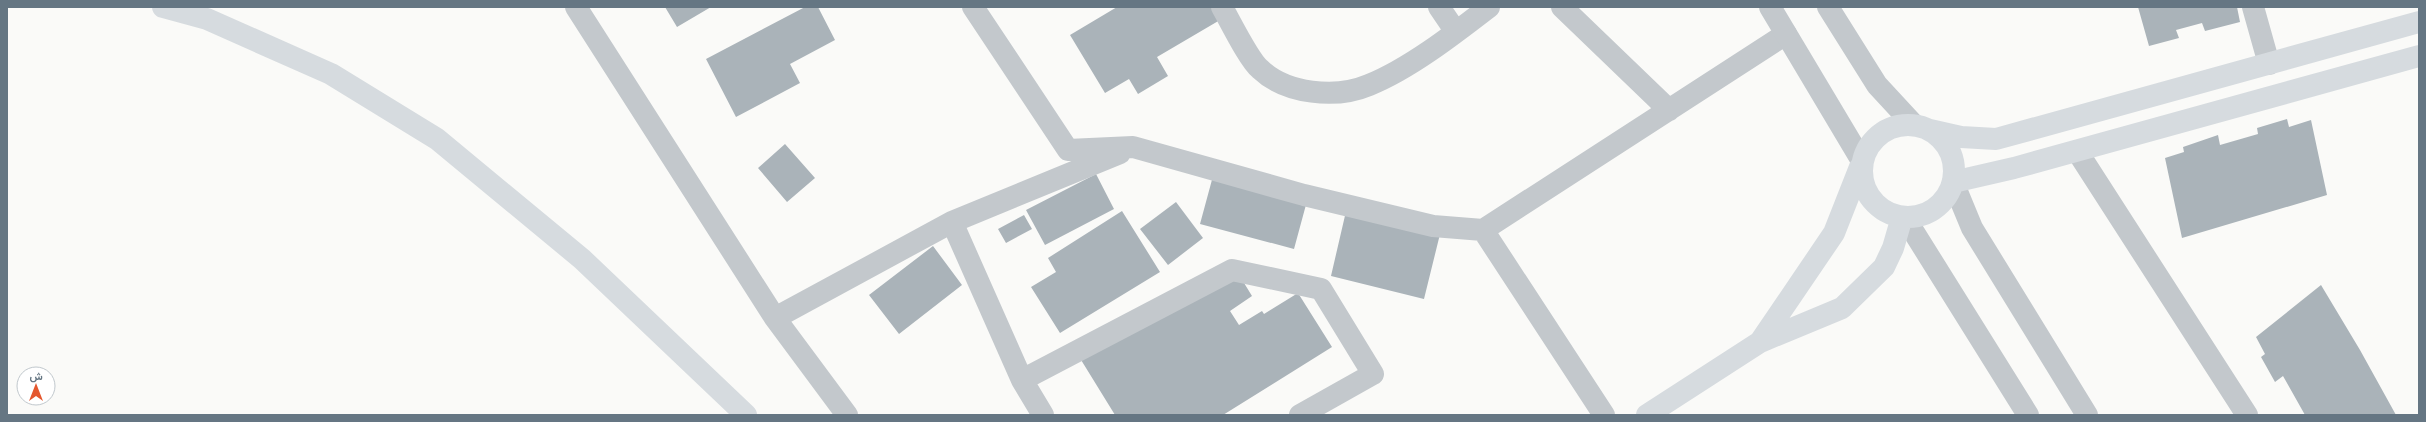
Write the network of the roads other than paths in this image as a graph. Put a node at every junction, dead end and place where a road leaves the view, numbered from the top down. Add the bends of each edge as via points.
1 (163, 7) edge
2 (576, 7) edge
3 (973, 7) edge
4 (1222, 7) edge
5 (1439, 7) edge
6 (1489, 7) edge
7 (1562, 7) edge
8 (1770, 7) edge
9 (1828, 7) edge
10 (2253, 7) edge
11 (2419, 22) edge
12 (1456, 32) junction
13 (1786, 34) junction
14 (2419, 56) edge
15 (2269, 64) junction
16 (1669, 110) junction
17 (1922, 128) junction
18 (1133, 147) junction
19 (2078, 150) junction
20 (1862, 161) junction
21 (1953, 182) junction
22 (1903, 217) junction
23 (952, 222) junction
24 (1483, 230) junction
25 (775, 318) junction
26 (1760, 342) junction
27 (1022, 380) junction
28 (746, 415) edge
29 (847, 415) edge
30 (1043, 415) edge
31 (1300, 415) edge
32 (1604, 415) edge
33 (1647, 415) edge
34 (2028, 415) edge
35 (2086, 415) edge
36 (2247, 415) edge

1 - 28 main road via 207,20 331,74 437,139 582,259
2 - 25 street
3 - 18 street via 1068,150
4 - 12 street via 1258,69 1275,81 1309,91 1339,91 1368,86 1390,75
5 - 12 street
6 - 12 street
7 - 16 street
8 - 13 street
9 - 17 street via 1877,85
10 - 15 street
11 - 15 main road
13 - 16 street
13 - 20 street
14 - 19 main road
15 - 17 main road via 1996,139 1961,137
16 - 24 street
17 - 20 main road via 1898,126 1879,134 1868,147
17 - 21 main road via 1942,140 1951,154 1954,166
18 - 23 street
18 - 24 street via 1365,210 1433,226
19 - 21 main road
19 - 36 street
20 - 22 main road via 1866,193 1876,205 1889,214
20 - 26 main road via 1834,233
21 - 22 main road via 1946,197 1935,208 1921,216
21 - 35 street via 1972,228
22 - 26 main road via 1884,267 1842,308
22 - 34 street
23 - 25 street
23 - 27 street
24 - 32 street
25 - 29 street
26 - 33 main road
27 - 30 street
27 - 31 street via 1232,270 1321,289 1373,374

